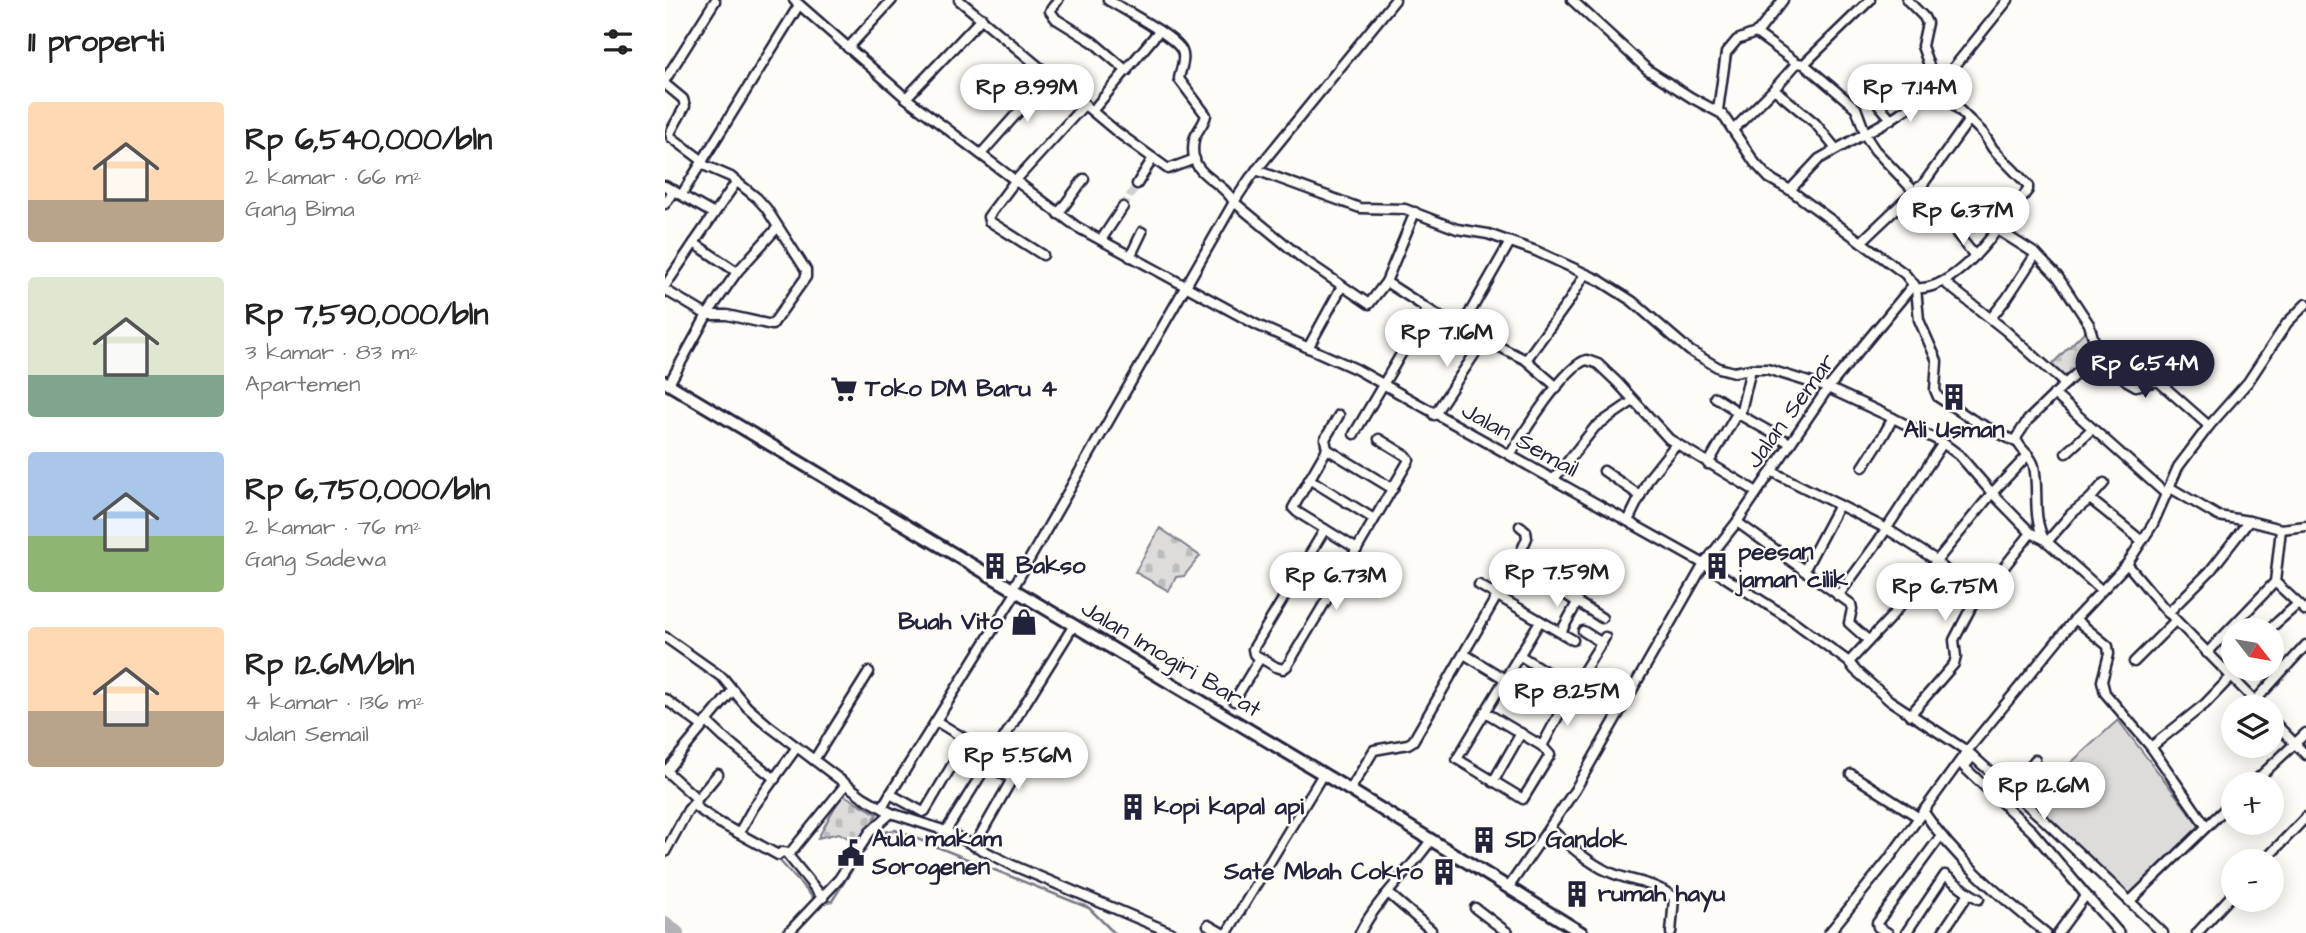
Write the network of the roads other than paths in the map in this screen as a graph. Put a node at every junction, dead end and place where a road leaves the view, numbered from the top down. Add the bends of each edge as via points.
1 (892, 0) edge
2 (959, 0) edge
3 (1058, 0) edge
4 (1108, 0) edge
5 (1395, 0) edge
6 (1572, 0) edge
7 (1783, 0) edge
8 (1870, 0) edge
9 (1906, 0) edge
10 (2008, 0) edge
11 (715, 1) edge
12 (797, 2) edge
13 (982, 18) junction
14 (1159, 31) junction
15 (1756, 33) junction
16 (848, 48) junction
17 (1801, 63) junction
18 (1127, 71) junction
19 (1051, 75) junction
20 (665, 82) edge
21 (1860, 82) dead end
22 (1937, 88) junction
23 (1774, 89) junction
24 (906, 98) junction
25 (1085, 104) junction
26 (1093, 110) junction
27 (1718, 110) junction
28 (1891, 119) junction
29 (1969, 120) junction
30 (668, 130) edge
31 (1733, 130) junction
32 (1866, 133) junction
33 (1836, 149) junction
34 (981, 154) junction
35 (1153, 158) junction
36 (1195, 159) junction
37 (702, 163) junction
38 (1257, 170) junction
39 (1084, 179) dead end
40 (737, 181) junction
41 (1016, 181) junction
42 (1137, 184) tunnel mouth
43 (665, 186) edge
44 (1917, 189) junction
45 (1790, 190) junction
46 (678, 192) junction
47 (1234, 202) junction
48 (665, 204) edge
49 (1123, 206) tunnel mouth
50 (1415, 212) junction
51 (714, 214) junction
52 (1058, 214) junction
53 (777, 228) junction
54 (1998, 230) junction
55 (1142, 232) dead end
56 (1101, 240) junction
57 (1510, 242) junction
58 (1861, 242) junction
59 (694, 243) junction
60 (2036, 254) junction
61 (1043, 255) dead end
62 (1975, 256) junction
63 (1130, 257) junction
64 (737, 272) junction
65 (1585, 274) junction
66 (1386, 282) junction
67 (1944, 282) junction
68 (1185, 286) junction
69 (1342, 286) junction
70 (1915, 286) junction
71 (665, 288) edge
72 (2306, 304) edge
73 (1427, 310) junction
74 (707, 315) junction
75 (1991, 318) junction
76 (1461, 328) junction
77 (1484, 340) junction
78 (1308, 348) junction
79 (2098, 354) junction
80 (1526, 360) junction
81 (1751, 369) junction
82 (667, 383) edge
83 (1382, 384) junction
84 (2065, 384) junction
85 (1557, 387) junction
86 (1828, 388) junction
87 (2054, 394) junction
88 (1715, 397) dead end
89 (1633, 401) junction
90 (1339, 415) dead end
91 (1434, 415) junction
92 (1739, 415) junction
93 (1893, 418) junction
94 (2209, 426) junction
95 (2092, 429) junction
96 (1354, 434) dead end
97 (1379, 439) dead end
98 (2016, 442) junction
99 (1790, 443) junction
100 (1943, 443) junction
101 (1675, 444) junction
102 (1327, 449) junction
103 (2066, 453) dead end
104 (1510, 455) junction
105 (2028, 455) junction
106 (1708, 464) junction
107 (1863, 467) dead end
108 (1604, 471) dead end
109 (1771, 471) junction
110 (1309, 479) junction
111 (1553, 480) junction
112 (2104, 483) dead end
113 (1393, 489) junction
114 (2168, 491) junction
115 (1757, 492) junction
116 (1991, 493) junction
117 (1639, 495) junction
118 (2090, 499) junction
119 (1839, 505) junction
120 (1374, 519) junction
121 (1628, 521) junction
122 (2249, 521) junction
123 (1737, 522) junction
124 (1520, 526) dead end
125 (2306, 526) edge
126 (1325, 529) junction
127 (1887, 529) junction
128 (2281, 529) junction
129 (2039, 538) junction
130 (2142, 541) junction
131 (1357, 549) junction
132 (1936, 561) junction
133 (1516, 563) junction
134 (1704, 564) junction
135 (2127, 564) junction
136 (1804, 571) junction
137 (2275, 582) junction
138 (1479, 585) dead end
139 (1015, 590) junction
140 (2101, 590) junction
141 (1498, 596) junction
142 (1838, 596) junction
143 (1977, 596) junction
144 (1578, 601) junction
145 (2298, 604) junction
146 (2306, 611) edge
147 (2168, 613) junction
148 (1602, 618) dead end
149 (2282, 618) edge
150 (2075, 619) junction
151 (1540, 621) junction
152 (2175, 621) junction
153 (1074, 625) junction
154 (1583, 631) dead end
155 (1561, 632) junction
156 (665, 637) edge
157 (1573, 640) dead end
158 (1868, 640) junction
159 (2306, 645) edge
160 (2207, 653) junction
161 (1464, 654) junction
162 (1519, 655) junction
163 (1260, 658) junction
164 (1849, 662) junction
165 (2134, 662) dead end
166 (2221, 668) edge
167 (869, 672) dead end
168 (1551, 675) junction
169 (1505, 678) junction
170 (2227, 681) edge
171 (2233, 681) edge
172 (1573, 688) junction
173 (733, 690) junction
174 (2248, 695) edge
175 (2265, 695) edge
176 (665, 699) edge
177 (1485, 712) junction
178 (1910, 715) junction
179 (1225, 716) junction
180 (936, 722) junction
181 (704, 723) junction
182 (1521, 733) junction
183 (2284, 733) edge
184 (2306, 733) edge
185 (2295, 744) junction
186 (1542, 746) junction
187 (797, 747) junction
188 (2151, 747) junction
189 (1029, 750) dead end
190 (1970, 753) junction
191 (2306, 755) edge
192 (814, 760) junction
193 (2035, 760) dead end
194 (987, 765) junction
195 (666, 770) edge
196 (2265, 772) edge
197 (718, 774) dead end
198 (1322, 774) junction
199 (1851, 774) dead end
200 (775, 779) junction
201 (1012, 779) junction
202 (1493, 782) junction
203 (846, 784) junction
204 (2004, 784) junction
205 (1350, 790) junction
206 (2011, 791) junction
207 (890, 794) junction
208 (1995, 794) junction
209 (695, 801) junction
210 (884, 804) dead end
211 (2221, 812) edge
212 (891, 813) junction
213 (1921, 814) junction
214 (2306, 817) edge
215 (2045, 821) junction
216 (2206, 826) junction
217 (1549, 828) junction
218 (946, 831) junction
219 (2033, 832) junction
220 (739, 833) junction
221 (1940, 836) junction
222 (1431, 840) junction
223 (974, 846) junction
224 (2275, 849) edge
225 (665, 852) edge
226 (787, 854) junction
227 (1507, 888) junction
228 (1969, 892) junction
229 (1388, 893) junction
230 (2086, 895) junction
231 (1979, 899) dead end
232 (820, 900) junction
233 (2130, 901) junction
234 (2221, 907) edge
235 (1475, 908) dead end
236 (1208, 925) dead end
237 (1431, 930) dead end
238 (788, 933) edge
239 (1172, 933) edge
240 (1222, 933) edge
241 (1227, 933) edge
242 (1360, 933) edge
243 (1508, 933) edge
244 (1582, 933) edge
245 (1671, 933) edge
246 (1829, 933) edge
247 (1888, 933) edge
248 (1906, 933) edge
249 (1942, 933) edge
250 (2046, 933) edge
251 (2058, 933) edge
252 (2119, 933) edge
253 (2163, 933) edge
254 (2197, 933) edge

1 - 16 street
2 - 13 street
3 - 18 street via 1051,11 1056,19
4 - 14 street
5 - 38 street
6 - 27 street via 1648,71
7 - 15 street
8 - 17 street
9 - 22 street via 1927,23 1921,46
10 - 22 street
11 - 20 street
12 - 16 street, Jalan Semail
12 - 37 street
13 - 19 street
13 - 24 street
14 - 18 street
14 - 36 street via 1183,53 1179,79 1206,116 1194,141
15 - 17 street
15 - 27 street via 1737,40 1726,53
16 - 24 street, Jalan Semail
17 - 23 street
17 - 32 street via 1856,108
18 - 26 street
19 - 25 street
19 - 34 street
20 - 30 street via 685,106
21 - 28 street
22 - 28 street
22 - 29 street
23 - 31 street
23 - 33 street via 1815,123
24 - 34 street, Jalan Semail
25 - 26 street
25 - 41 street
26 - 35 street
27 - 31 street
28 - 32 street
29 - 44 street
29 - 54 street via 2028,185
30 - 37 street via 672,139
31 - 45 street via 1769,178
32 - 33 street
32 - 44 street via 1875,149
33 - 45 street via 1819,159
34 - 41 street, Jalan Semail
35 - 36 street via 1171,169
35 - 42 street
36 - 47 street via 1199,170
37 - 40 street
37 - 46 street
38 - 47 street
38 - 50 street via 1360,208
39 - 52 street
40 - 51 street
40 - 53 street via 764,206
41 - 52 street, Jalan Semail
41 - 61 street via 988,220
43 - 46 street
44 - 58 street
44 - 62 street
45 - 58 street
46 - 48 street
46 - 51 street
47 - 68 street
47 - 69 street
49 - 56 street
50 - 57 street via 1457,229
50 - 66 street
51 - 59 street
52 - 56 street, Jalan Semail
53 - 64 street
53 - 74 street via 807,273 774,323
54 - 60 street
54 - 62 street
55 - 63 street
56 - 63 street, Jalan Semail
57 - 65 street
57 - 76 street
58 - 70 street
59 - 64 street
59 - 71 street
60 - 75 street
60 - 79 street via 2059,277 2084,314
62 - 67 street
63 - 68 street, Jalan Semail
64 - 74 street
65 - 80 street
65 - 81 street via 1632,301 1690,351 1720,368 1734,372
66 - 69 street via 1370,304
66 - 73 street
67 - 70 street via 1935,287
67 - 75 street
68 - 78 street, Jalan Semail
68 - 139 street
69 - 78 street
70 - 86 street, Jalan Semar
70 - 98 street via 1919,320 1937,361 1938,397
71 - 74 street
72 - 94 street
73 - 76 street
73 - 83 street
74 - 82 street
75 - 84 street
76 - 77 street
77 - 80 street
77 - 91 street
78 - 83 street, Jalan Semail
79 - 84 street
79 - 94 street via 2132,384 2160,382
80 - 85 street
81 - 86 street via 1767,369
81 - 92 street
82 - 139 main road, Jalan Imogiri Barat
83 - 91 street, Jalan Semail
83 - 96 street
84 - 87 street
85 - 89 street via 1578,363 1587,360 1598,364
85 - 104 street
86 - 93 street
86 - 99 street, Jalan Semar
87 - 95 street
87 - 98 street via 2021,428
88 - 92 street
89 - 101 street
89 - 111 street via 1595,427
90 - 102 street via 1325,439
91 - 104 street, Jalan Semail
92 - 99 street
92 - 106 street
93 - 100 street
93 - 107 street
94 - 114 street via 2178,467
95 - 103 street
95 - 114 street
97 - 113 street via 1409,460
98 - 105 street
99 - 109 street, Jalan Semar
100 - 116 street via 1966,461
100 - 127 street
101 - 106 street
101 - 117 street
102 - 110 street
102 - 113 street
104 - 111 street, Jalan Semail
105 - 116 street
105 - 129 street via 2034,467
106 - 115 street
108 - 117 street
109 - 115 street, Jalan Semar
109 - 119 street
110 - 120 street
110 - 126 street via 1293,508
111 - 121 street, Jalan Semail
112 - 118 street
113 - 120 street
114 - 122 street via 2218,516
114 - 130 street
115 - 123 street, Jalan Semar
116 - 129 street
116 - 132 street
117 - 121 street
118 - 129 street
118 - 130 street
119 - 127 street
119 - 136 street
120 - 131 street
121 - 134 street, Jalan Semail
122 - 128 street
122 - 147 street via 2210,571
123 - 134 street, Jalan Semar
123 - 136 street
124 - 133 street via 1527,538
125 - 128 street
126 - 131 street
126 - 163 street via 1253,649
127 - 132 street
127 - 142 street
128 - 137 street
129 - 140 street
129 - 143 street via 1986,593
130 - 135 street
131 - 163 street via 1287,666 1278,668
132 - 143 street
132 - 158 street
133 - 141 street
133 - 144 street
134 - 164 street, Jalan Semail
134 - 217 street, Jalan Semar
135 - 140 street
135 - 147 street
136 - 142 street
137 - 145 street
137 - 160 street
138 - 141 street
139 - 153 main road, Jalan Imogiri Barat
139 - 180 street
140 - 150 street
141 - 151 street
141 - 161 street
142 - 158 street via 1851,604 1849,623
143 - 178 street via 1954,640 1954,664
144 - 148 street
144 - 155 street
145 - 146 street
145 - 149 street
147 - 152 street
150 - 188 street via 2108,646 2102,687
150 - 190 street
151 - 155 street
151 - 162 street
152 - 160 street
152 - 165 street
153 - 179 main road, Jalan Imogiri Barat
153 - 194 street
154 - 172 street via 1603,640
155 - 157 street
156 - 173 street
158 - 164 street
159 - 175 street
160 - 166 street
161 - 169 street
161 - 205 street via 1413,741 1374,750
162 - 168 street
162 - 169 street
163 - 179 street
164 - 178 street, Jalan Semail
167 - 192 street
168 - 169 street via 1536,696
168 - 172 street
169 - 177 street
170 - 188 street
171 - 174 street
172 - 186 street
173 - 181 street
173 - 187 street
176 - 181 street
177 - 182 street
177 - 202 street via 1457,759
178 - 190 street, Jalan Semail
179 - 198 main road, Jalan Imogiri Barat
180 - 207 street
180 - 207 street via 967,740 925,811
181 - 195 street
181 - 200 street
182 - 186 street
182 - 202 street
183 - 185 street
184 - 185 street
185 - 191 street
185 - 196 street
186 - 202 street via 1549,755 1523,799
187 - 192 street
187 - 200 street
188 - 216 street
189 - 201 street
190 - 204 street, Jalan Semail
190 - 208 street via 1964,767
190 - 213 street
192 - 203 street
193 - 206 street
194 - 201 street
194 - 218 street
195 - 209 street
197 - 209 street
198 - 205 main road, Jalan Imogiri Barat
198 - 241 street
199 - 213 street
200 - 220 street
201 - 223 street
203 - 212 street
203 - 226 street
204 - 206 street, Jalan Semail
204 - 208 street
205 - 222 main road, Jalan Imogiri Barat
206 - 215 street, Jalan Semail
207 - 210 street
208 - 219 street
209 - 220 street via 697,807
209 - 225 street
211 - 216 street
212 - 218 street
212 - 232 street via 870,832
213 - 221 street
213 - 246 street
214 - 224 street
215 - 219 street
215 - 233 street, Jalan Semail
216 - 233 street
217 - 227 street, Jalan Semar
217 - 245 street via 1608,872 1670,894 1674,898
218 - 223 street
219 - 230 street
220 - 226 street via 775,854
221 - 247 street via 1877,923
221 - 250 street via 1989,888
222 - 227 main road, Jalan Imogiri Barat
222 - 229 street
223 - 239 street
226 - 232 street
227 - 244 main road, Jalan Imogiri Barat
228 - 231 street
228 - 248 street via 1945,875
228 - 249 street
229 - 237 street
229 - 242 street
230 - 251 street
230 - 252 street
232 - 238 street
233 - 253 street, Jalan Semail
234 - 254 street
235 - 243 street
236 - 240 street

